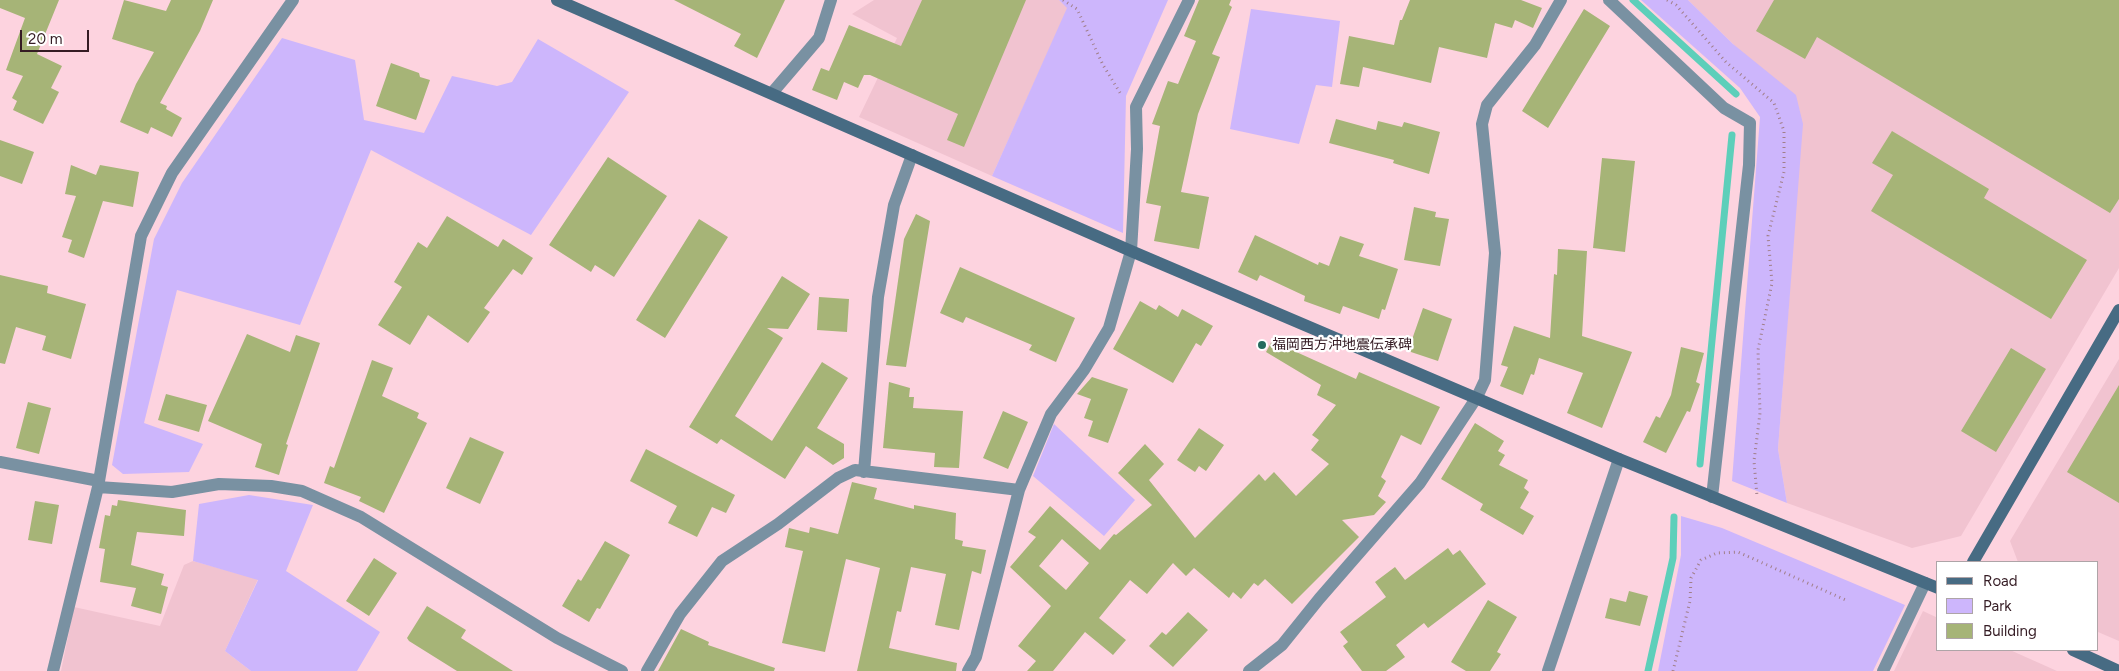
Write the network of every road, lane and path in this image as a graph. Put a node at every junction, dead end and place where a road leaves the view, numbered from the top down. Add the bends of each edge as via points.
1 (292, 0) edge
2 (557, 0) edge
3 (831, 0) edge
4 (1063, 0) edge
5 (1189, 0) edge
6 (1561, 0) edge
7 (1609, 0) edge
8 (772, 93) junction
9 (1136, 107) junction
10 (912, 155) junction
11 (1131, 251) junction
12 (2119, 310) edge
13 (1477, 397) junction
14 (1619, 459) junction
15 (0, 462) edge
16 (864, 472) junction
17 (98, 484) junction
18 (1019, 490) junction
19 (1712, 497) junction
20 (1974, 561) edge
21 (1925, 583) junction
22 (1936, 587) edge
23 (1848, 601) dead end
24 (2075, 651) edge
25 (53, 671) edge
26 (622, 671) edge
27 (647, 671) edge
28 (968, 671) edge
29 (1249, 671) edge
30 (1548, 671) edge
31 (1673, 671) edge
32 (1883, 671) edge
33 (2119, 671) edge

1 - 17 street via 172,173 141,236
2 - 8 street
3 - 8 street via 819,38
4 - 9 path via 1077,9 1120,94
5 - 9 street
6 - 13 street via 1535,45 1487,105 1482,124 1495,253 1485,380
7 - 19 street via 1724,108 1750,123 1749,165
8 - 10 street
9 - 11 street
10 - 11 street
10 - 16 street via 894,205 878,297
11 - 13 street
11 - 18 street via 1109,328 1084,370 1051,414
12 - 20 street
13 - 14 street
13 - 29 street via 1420,483 1282,645
14 - 19 street
14 - 30 street
15 - 17 street
16 - 18 street
16 - 27 street via 855,470 838,478 722,561 680,614
17 - 25 street
17 - 26 street via 172,492 219,484 302,491 360,517 557,638
18 - 28 street via 976,657
19 - 21 street
21 - 22 street
21 - 32 street
23 - 31 path via 1738,552 1717,553 1701,560 1691,578 1690,601
24 - 33 street

